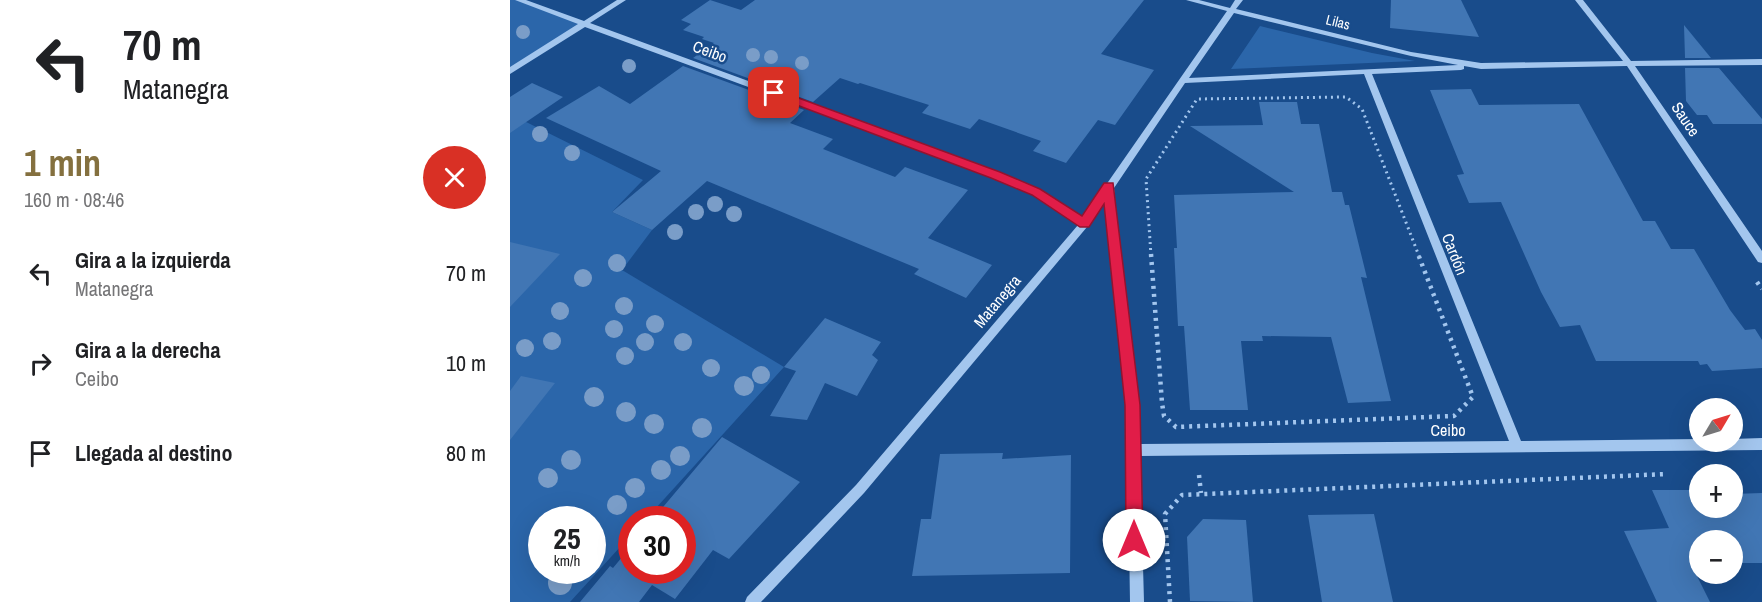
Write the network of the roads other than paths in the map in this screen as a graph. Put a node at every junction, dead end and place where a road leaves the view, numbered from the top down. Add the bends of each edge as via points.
1 (519, 0) edge
2 (622, 0) edge
3 (1190, 0) edge
4 (1239, 0) edge
5 (1579, 0) edge
6 (1232, 11) junction
7 (586, 23) junction
8 (1762, 62) edge
9 (1630, 65) junction
10 (1480, 66) junction
11 (510, 71) edge
12 (1367, 72) junction
13 (1182, 81) junction
14 (1109, 186) junction
15 (1084, 224) junction
16 (1762, 260) edge
17 (1762, 444) edge
18 (1517, 446) junction
19 (1134, 450) junction
20 (752, 602) edge
21 (1137, 602) edge

1 - 7 street, Ceibo
2 - 7 street
3 - 6 street, Lilas
4 - 6 street, Matanegra
5 - 9 street, Sauce
6 - 10 street, Lilas via 1411,54
6 - 13 street, Matanegra
7 - 11 street
7 - 15 street, Ceibo via 996,175 1036,192
8 - 9 street, Lilas
9 - 10 street, Lilas
9 - 16 street, Sauce
10 - 12 street, Lilas
12 - 13 street, Lilas
12 - 18 street, Cardón
13 - 14 street, Matanegra
14 - 15 street, Matanegra
14 - 19 street
15 - 20 street, Matanegra via 860,489
17 - 18 street, Ceibo
18 - 19 street, Ceibo
19 - 21 street

